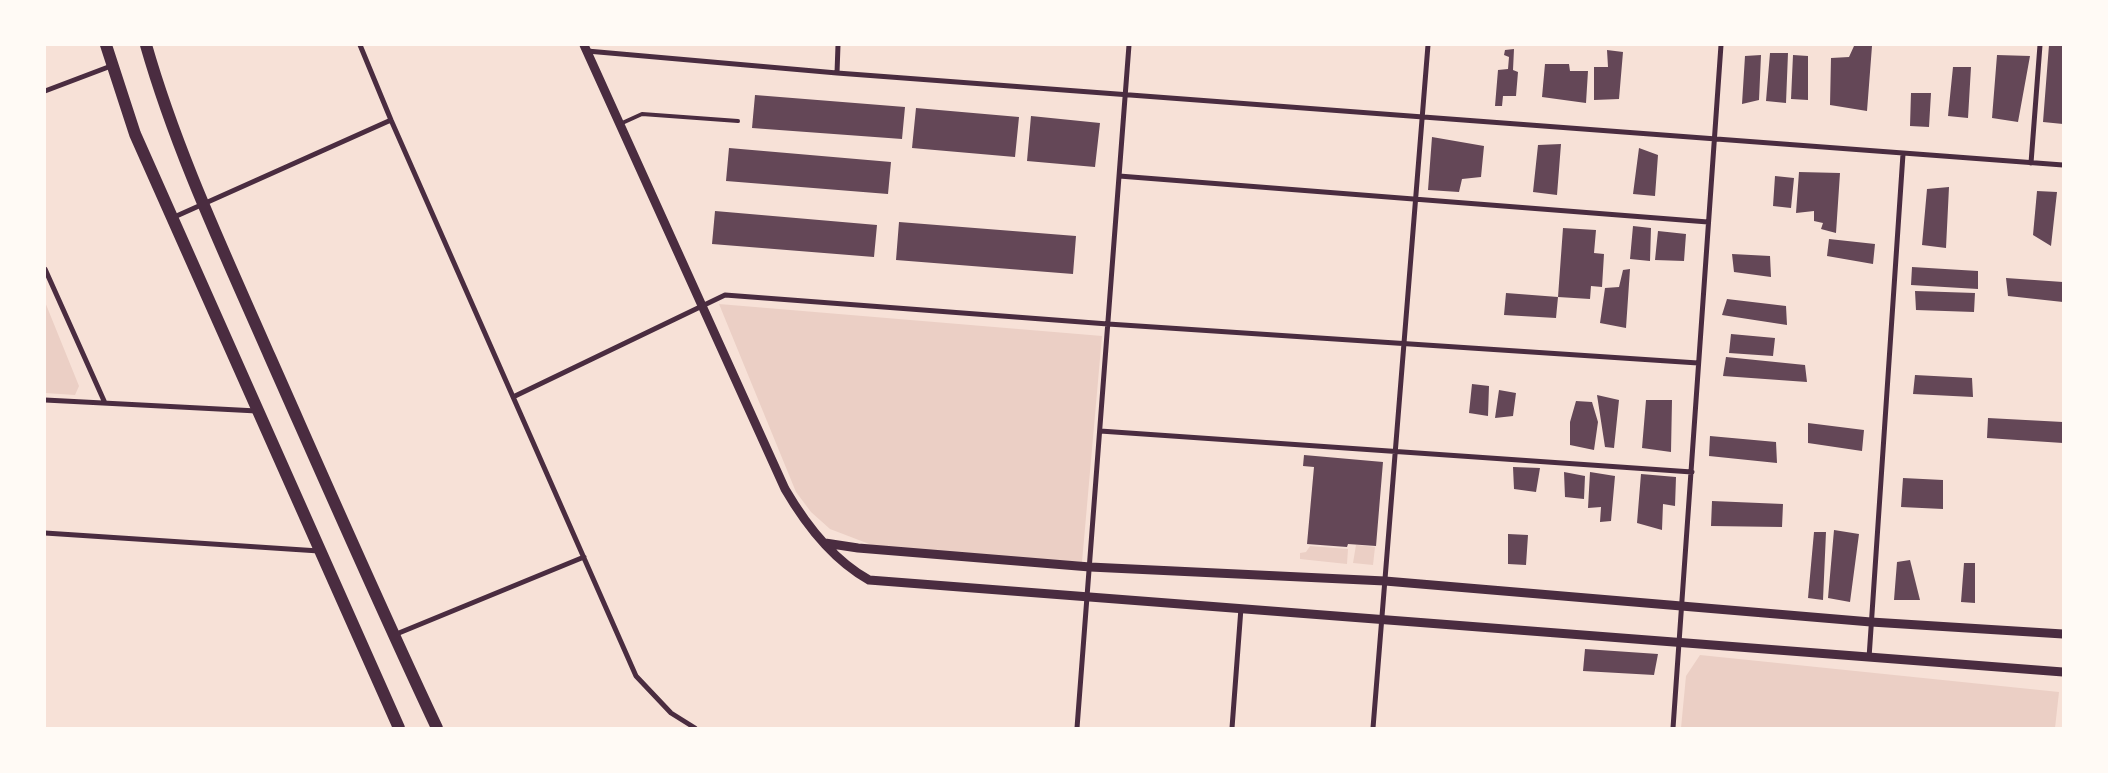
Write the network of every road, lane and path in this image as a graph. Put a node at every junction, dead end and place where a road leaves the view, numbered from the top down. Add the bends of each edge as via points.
1 (106, 45) edge
2 (146, 45) edge
3 (360, 45) edge
4 (838, 45) edge
5 (1129, 45) edge
6 (1428, 45) edge
7 (1721, 45) edge
8 (2040, 45) edge
9 (586, 48) edge
10 (111, 66) junction
11 (837, 72) junction
12 (45, 91) edge
13 (1125, 95) junction
14 (1422, 117) junction
15 (391, 120) junction
16 (738, 121) dead end
17 (620, 124) junction
18 (1715, 140) junction
19 (1903, 154) junction
20 (2031, 163) junction
21 (2063, 165) edge
22 (1119, 176) junction
23 (1416, 200) junction
24 (203, 204) junction
25 (172, 218) junction
26 (1708, 222) junction
27 (45, 269) edge
28 (702, 306) junction
29 (1108, 324) junction
30 (1405, 344) junction
31 (1698, 363) junction
32 (513, 397) junction
33 (45, 400) edge
34 (105, 403) junction
35 (258, 411) junction
36 (1100, 431) junction
37 (1396, 450) junction
38 (1692, 472) junction
39 (45, 533) edge
40 (825, 543) junction
41 (320, 551) junction
42 (584, 557) junction
43 (1090, 567) junction
44 (1385, 581) junction
45 (1087, 598) junction
46 (1682, 605) junction
47 (1241, 608) junction
48 (1382, 619) junction
49 (1871, 622) junction
50 (2063, 634) edge
51 (393, 635) junction
52 (1680, 643) junction
53 (1869, 658) junction
54 (2063, 672) edge
55 (398, 728) edge
56 (437, 728) edge
57 (696, 728) edge
58 (1078, 728) edge
59 (1232, 728) edge
60 (1373, 728) edge
61 (1673, 728) edge

1 - 10 main road
2 - 24 main road via 172,126
3 - 15 street
4 - 11 street
5 - 13 street
6 - 14 street
7 - 18 street
8 - 20 street
9 - 11 street
9 - 17 street
10 - 12 street
10 - 25 main road via 135,134
11 - 13 street
13 - 14 street
13 - 22 street
14 - 18 street
14 - 23 street
15 - 24 street
15 - 32 street
16 - 17 lane via 642,114
17 - 28 street
18 - 19 street
18 - 26 street
19 - 20 street
19 - 49 street
20 - 21 street
22 - 23 street
22 - 29 street
23 - 26 street
23 - 30 street
24 - 25 street
24 - 51 main road
25 - 35 main road
26 - 31 street
27 - 34 street
28 - 29 street via 725,295
28 - 32 street
28 - 40 street via 785,490 802,519
29 - 30 street
29 - 36 street
30 - 31 street
30 - 37 street
31 - 38 street
32 - 42 street
33 - 34 street
34 - 35 street
35 - 41 main road
36 - 37 street
36 - 43 street
37 - 38 street
37 - 44 street
38 - 46 street
39 - 41 street
40 - 43 street
40 - 45 street via 848,568 869,580
41 - 55 main road
42 - 51 street
42 - 57 street via 636,676 670,713
43 - 44 street
43 - 45 street
44 - 46 street
44 - 48 street
45 - 47 street
45 - 58 street
46 - 49 street
46 - 52 street
47 - 48 street
47 - 59 street
48 - 52 street
48 - 60 street
49 - 50 street
49 - 53 street
51 - 56 main road
52 - 53 street
52 - 61 street
53 - 54 street

